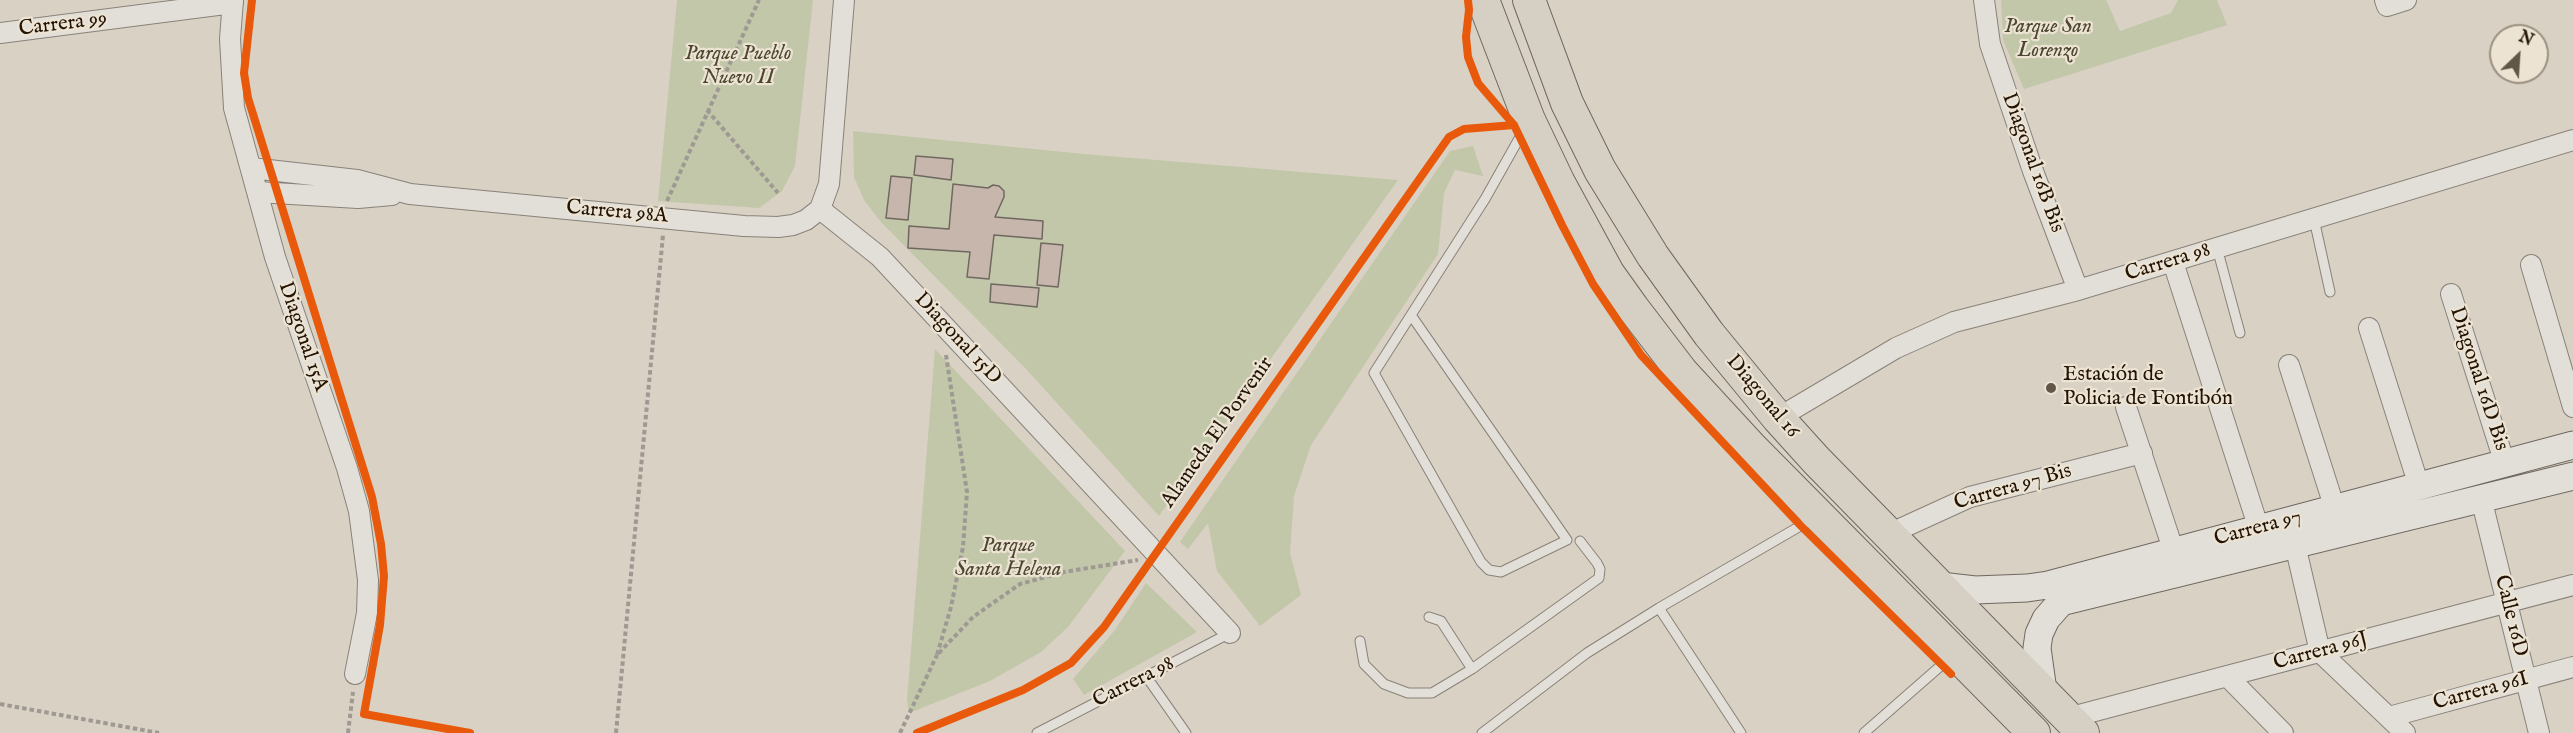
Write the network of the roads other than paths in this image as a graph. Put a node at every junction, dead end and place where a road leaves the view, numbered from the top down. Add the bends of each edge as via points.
1 (844, 0) edge
2 (1483, 0) edge
3 (1529, 0) edge
4 (1984, 0) edge
5 (2385, 0) edge
6 (2406, 0) edge
7 (233, 2) edge
8 (0, 33) edge
9 (1529, 120) junction
10 (2573, 140) edge
11 (251, 168) junction
12 (257, 192) junction
13 (410, 194) junction
14 (820, 209) junction
15 (2314, 219) junction
16 (2217, 248) junction
17 (2173, 262) junction
18 (2531, 265) dead end
19 (2078, 290) junction
20 (2330, 292) dead end
21 (2451, 294) dead end
22 (1411, 315) junction
23 (2368, 328) dead end
24 (2240, 333) dead end
25 (2289, 365) dead end
26 (2126, 407) dead end
27 (2573, 407) edge
28 (1778, 418) junction
29 (2573, 445) edge
30 (2142, 453) junction
31 (2505, 464) junction
32 (2573, 476) edge
33 (2419, 486) junction
34 (2481, 498) junction
35 (2335, 509) junction
36 (1819, 516) junction
37 (2259, 529) junction
38 (2292, 532) junction
39 (1889, 534) junction
40 (1580, 541) dead end
41 (2174, 552) junction
42 (2573, 585) edge
43 (1940, 586) junction
44 (2507, 603) junction
45 (1659, 608) junction
46 (1429, 617) dead end
47 (1230, 633) joint
48 (1360, 641) dead end
49 (2320, 652) junction
50 (1956, 653) junction
51 (2573, 667) edge
52 (1472, 669) junction
53 (355, 674) road end
54 (1146, 676) junction
55 (2226, 676) junction
56 (2526, 680) junction
57 (2043, 691) junction
58 (2389, 717) junction
59 (2076, 725) edge
60 (1037, 733) edge
61 (1186, 733) edge
62 (1482, 733) edge
63 (1741, 733) edge
64 (1864, 733) edge
65 (2034, 733) edge
66 (2283, 733) edge
67 (2405, 733) edge
68 (2539, 733) edge

1 - 14 street via 829,184
2 - 9 main road, Diagonal 16
3 - 28 main road, Diagonal 16 via 1567,103 1624,212 1691,311
4 - 19 street, Diagonal 16B Bis via 1990,44
5 - 6 street via 2387,6
7 - 8 street, Carrera 99
7 - 11 street, Diagonal 15A via 230,39 234,108
9 - 22 lane via 1485,199
9 - 36 main road, Diagonal 16 via 1589,240 1633,308 1682,372
10 - 15 street, Carrera 98
11 - 12 street, Diagonal 15A
11 - 13 street, Carrera 98A via 357,180
12 - 13 street, Carrera 98A via 358,198
12 - 53 street, Diagonal 15A via 359,511 368,580 367,613
13 - 14 street, Carrera 98A via 778,227 806,220
14 - 47 street, Diagonal 15D via 880,257
15 - 16 street, Carrera 98
15 - 20 lane
16 - 17 street, Carrera 98
16 - 24 lane
17 - 19 street, Carrera 98
17 - 37 street
18 - 27 street
19 - 28 street, Carrera 98 via 1954,322 1896,348
21 - 31 street, Diagonal 16D Bis
22 - 22 lane via 1374,373 1481,562 1490,570 1501,572 1567,540
23 - 33 street
25 - 35 street
26 - 30 street
28 - 39 main road, Diagonal 16
29 - 31 street, Carrera 97
30 - 39 street, Carrera 97 Bis via 1970,497
30 - 41 street
31 - 33 street, Carrera 97
32 - 34 street, Carrera 97
33 - 35 street, Carrera 97
34 - 38 street, Carrera 97
34 - 44 street, Calle 16D
35 - 38 street, Carrera 97
36 - 45 lane
36 - 50 main road, Diagonal 16
37 - 38 street, Carrera 97
37 - 41 street, Carrera 97
38 - 49 street
38 - 57 street, Carrera 97 via 2061,602 2039,634
39 - 43 main road, Diagonal 16
40 - 52 lane via 1597,563 1599,578
41 - 43 street, Carrera 97 via 2048,585 1975,590
42 - 44 street, Carrera 96J
43 - 57 main road, Diagonal 16
44 - 49 street, Carrera 96J
44 - 56 street, Calle 16D
45 - 62 lane via 1587,653
45 - 63 lane
46 - 52 lane via 1441,621
47 - 54 lane, Carrera 98
48 - 52 lane via 1364,664 1384,684 1408,693 1432,693
49 - 55 street, Carrera 96J
49 - 58 street
50 - 64 lane
50 - 65 main road, Diagonal 16
51 - 56 street, Carrera 96I
54 - 60 lane, Carrera 98
54 - 61 lane
55 - 59 street, Carrera 96J
55 - 66 street
56 - 58 street, Carrera 96I
56 - 68 street, Calle 16D
57 - 59 main road, Diagonal 16
58 - 67 street

